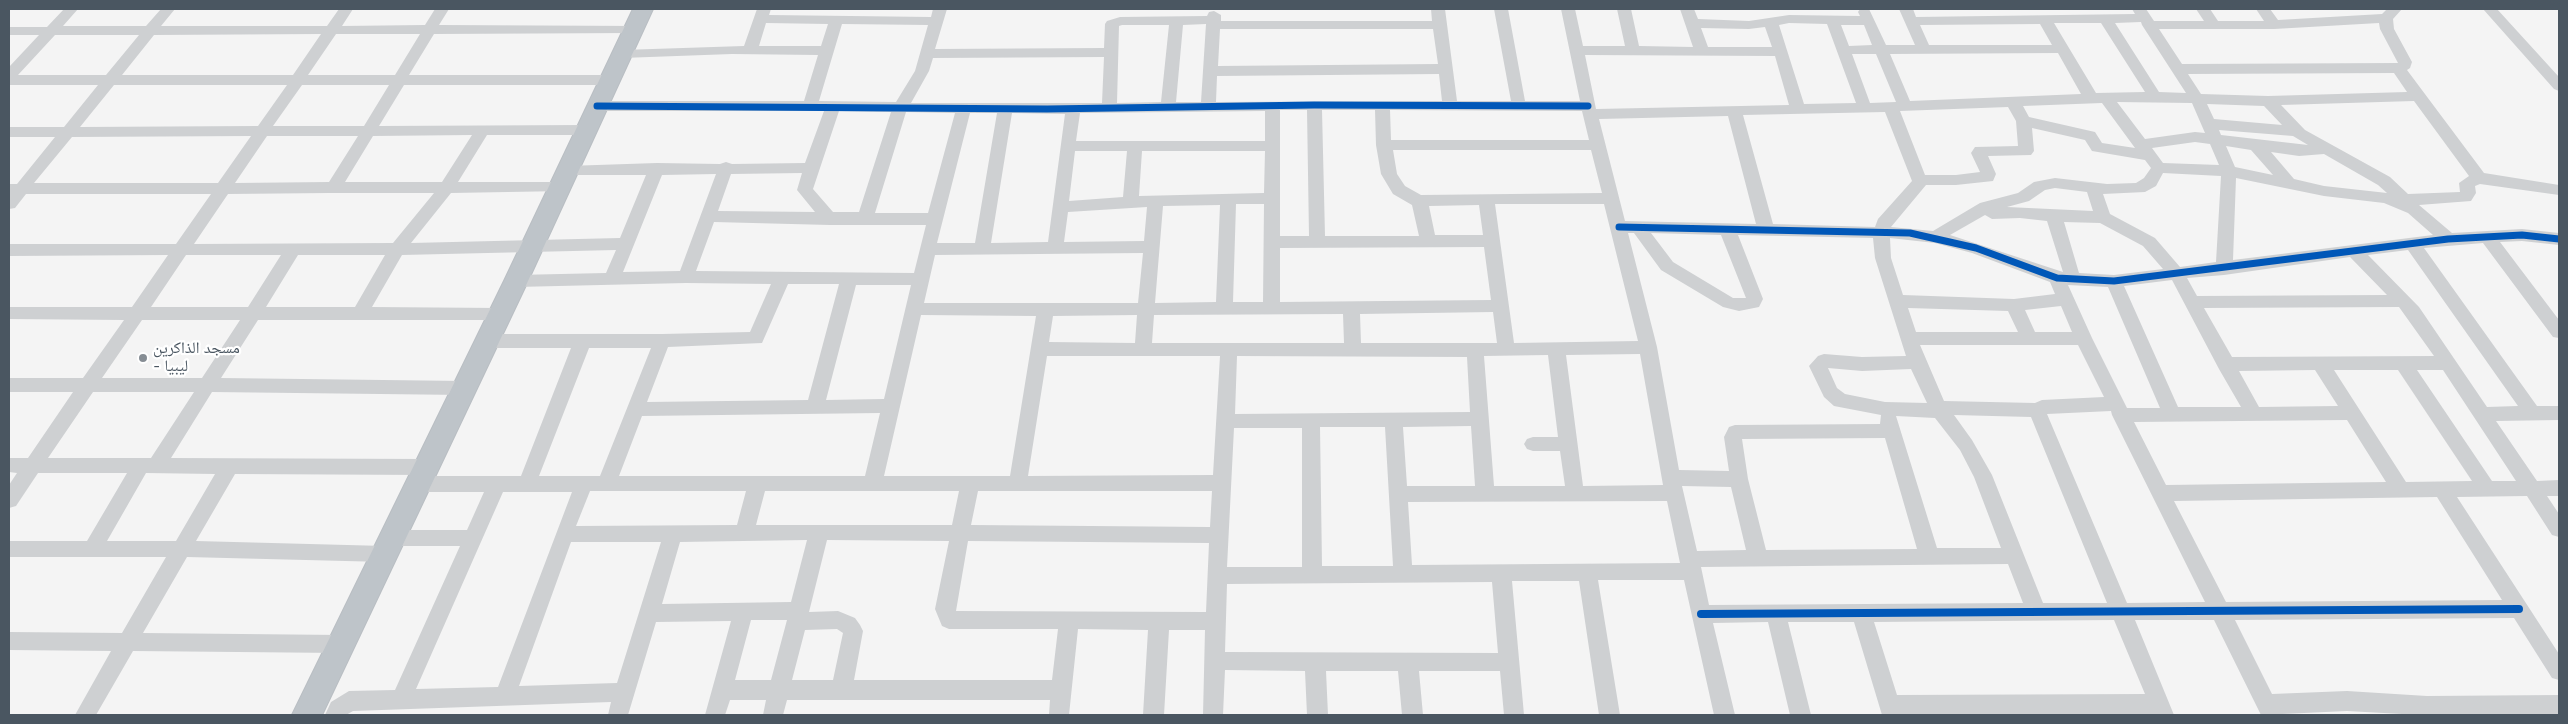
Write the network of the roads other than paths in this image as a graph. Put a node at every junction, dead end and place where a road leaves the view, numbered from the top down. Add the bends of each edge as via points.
1 (71, 9) edge
2 (168, 9) edge
3 (346, 9) edge
4 (442, 9) edge
5 (1283, 9) edge
6 (1344, 9) edge
7 (1438, 9) edge
8 (1502, 9) edge
9 (1568, 9) edge
10 (1624, 9) edge
11 (1688, 9) edge
12 (2203, 9) edge
13 (2263, 9) edge
14 (2490, 9) edge
15 (763, 14) edge
16 (2390, 14) edge
17 (938, 15) edge
18 (1866, 15) edge
19 (1908, 15) edge
20 (2145, 17) edge
21 (1214, 18) edge
22 (638, 19) edge
23 (2106, 19) junction
24 (1832, 20) junction
25 (2045, 20) junction
26 (836, 21) junction
27 (1176, 21) junction
28 (1770, 22) junction
29 (1693, 23) junction
30 (1440, 24) junction
31 (2274, 24) junction
32 (1345, 25) junction
33 (2214, 25) junction
34 (1283, 26) junction
35 (150, 30) junction
36 (9, 31) edge
37 (51, 31) junction
38 (331, 31) junction
39 (428, 31) junction
40 (750, 50) junction
41 (1576, 50) junction
42 (1633, 50) junction
43 (1843, 50) junction
44 (1883, 50) junction
45 (2063, 50) junction
46 (827, 51) junction
47 (1702, 51) junction
48 (1925, 51) junction
49 (1111, 52) junction
50 (1780, 52) junction
51 (622, 54) junction
52 (927, 54) junction
53 (2398, 68) junction
54 (1446, 69) junction
55 (2179, 69) junction
56 (1210, 71) junction
57 (9, 78) edge
58 (110, 79) junction
59 (297, 79) junction
60 (399, 80) junction
61 (610, 80) junction
62 (2559, 86) edge
63 (2417, 96) junction
64 (2155, 97) junction
65 (2098, 98) junction
66 (2198, 100) junction
67 (2268, 101) junction
68 (2013, 102) junction
69 (1314, 104) junction
70 (1382, 105) junction
71 (1450, 105) junction
72 (597, 106) junction
73 (1273, 106) junction
74 (1518, 106) junction
75 (810, 107) junction
76 (833, 107) junction
77 (964, 107) junction
78 (1208, 107) junction
79 (1898, 107) junction
80 (900, 108) junction
81 (1005, 108) junction
82 (1168, 108) junction
83 (1798, 108) junction
84 (1865, 108) junction
85 (1073, 109) junction
86 (1109, 109) junction
87 (1589, 110) junction
88 (1734, 110) junction
89 (2024, 121) junction
90 (483, 130) junction
91 (586, 130) junction
92 (68, 131) junction
93 (262, 131) junction
94 (368, 131) junction
95 (2212, 131) junction
96 (2296, 131) junction
97 (9, 132) edge
98 (2255, 144) junction
99 (1384, 145) junction
100 (1598, 145) junction
101 (1069, 146) junction
102 (1135, 146) junction
103 (1272, 146) junction
104 (2325, 149) junction
105 (2150, 156) junction
106 (657, 168) junction
107 (726, 168) junction
108 (810, 168) junction
109 (2229, 171) junction
110 (2479, 178) junction
111 (563, 179) junction
112 (1920, 180) junction
113 (2288, 182) junction
114 (447, 187) junction
115 (2094, 188) junction
116 (15, 189) edge
117 (222, 189) junction
118 (333, 189) junction
119 (2559, 190) edge
120 (1273, 198) junction
121 (1611, 198) junction
122 (1228, 199) junction
123 (1486, 199) junction
124 (1418, 200) junction
125 (1154, 201) junction
126 (1131, 202) junction
127 (9, 204) edge
128 (2410, 205) junction
129 (1060, 207) junction
130 (1973, 214) junction
131 (708, 216) junction
132 (2054, 216) junction
133 (2103, 217) junction
134 (830, 219) junction
135 (865, 219) junction
136 (935, 219) junction
137 (1619, 227) junction
138 (1638, 228) junction
139 (1727, 230) junction
140 (1766, 230) junction
141 (1881, 231) junction
142 (1935, 236) junction
143 (2487, 237) junction
144 (2448, 239) junction
145 (2559, 239) edge
146 (1428, 241) junction
147 (1491, 241) junction
148 (1272, 242) junction
149 (1317, 243) junction
150 (626, 244) junction
151 (2413, 244) junction
152 (533, 246) junction
153 (1151, 247) junction
154 (982, 248) junction
155 (1055, 248) junction
156 (181, 249) junction
157 (396, 249) junction
158 (928, 249) junction
159 (9, 250) edge
160 (293, 250) junction
161 (2353, 250) junction
162 (2224, 269) junction
163 (2177, 274) junction
164 (686, 277) junction
165 (782, 278) junction
166 (850, 278) junction
167 (612, 279) junction
168 (921, 279) junction
169 (2065, 279) junction
170 (516, 281) junction
171 (2114, 281) junction
172 (2065, 299) junction
173 (1897, 301) junction
174 (2404, 301) junction
175 (2193, 302) junction
176 (2014, 305) junction
177 (1499, 306) junction
178 (1351, 307) junction
179 (1224, 308) junction
180 (1271, 308) junction
181 (914, 309) junction
182 (1146, 309) junction
183 (1045, 310) junction
184 (9, 313) edge
185 (137, 313) junction
186 (252, 313) junction
187 (360, 314) junction
188 (500, 314) junction
189 (2559, 332) edge
190 (2083, 338) junction
191 (1908, 339) junction
192 (2030, 340) junction
193 (487, 341) junction
194 (662, 341) junction
195 (582, 342) junction
196 (1648, 347) junction
197 (1143, 348) junction
198 (1229, 348) junction
199 (1039, 349) junction
200 (1506, 349) junction
201 (1556, 349) junction
202 (1352, 350) junction
203 (1475, 350) junction
204 (1917, 362) junction
205 (2320, 362) junction
206 (2403, 363) junction
207 (2448, 363) junction
208 (2225, 364) junction
209 (9, 385) edge
210 (88, 385) junction
211 (206, 385) junction
212 (464, 388) junction
213 (891, 406) junction
214 (816, 407) junction
215 (636, 409) junction
216 (1885, 409) junction
217 (1940, 409) junction
218 (2038, 410) junction
219 (2119, 410) junction
220 (2351, 413) junction
221 (2532, 413) junction
222 (2559, 413) edge
223 (2172, 414) junction
224 (2254, 414) junction
225 (2481, 414) junction
226 (1478, 419) junction
227 (1311, 420) junction
228 (1394, 420) junction
229 (1224, 421) junction
230 (1891, 431) junction
231 (1533, 444) dead end
232 (1567, 444) junction
233 (9, 465) edge
234 (33, 465) junction
235 (149, 466) junction
236 (229, 467) junction
237 (422, 476) junction
238 (1739, 478) junction
239 (873, 482) junction
240 (970, 482) junction
241 (1018, 482) junction
242 (607, 483) junction
243 (758, 483) junction
244 (1222, 483) junction
245 (497, 484) junction
246 (526, 484) junction
247 (584, 484) junction
248 (1673, 485) junction
249 (2532, 488) junction
250 (2559, 488) edge
251 (2488, 490) junction
252 (2400, 491) junction
253 (2443, 491) junction
254 (1485, 493) junction
255 (1575, 493) junction
256 (2161, 493) junction
257 (1399, 494) junction
258 (9, 500) edge
259 (2559, 529) edge
260 (819, 532) junction
261 (961, 532) junction
262 (564, 533) junction
263 (744, 533) junction
264 (672, 534) junction
265 (1220, 536) junction
266 (474, 538) junction
267 (389, 546) junction
268 (9, 548) edge
269 (92, 549) junction
270 (181, 549) junction
271 (2016, 556) junction
272 (1758, 558) junction
273 (1930, 558) junction
274 (1691, 565) junction
275 (1587, 572) junction
276 (1403, 574) junction
277 (1501, 574) junction
278 (1312, 575) junction
279 (1217, 576) junction
280 (2519, 609) junction
281 (2220, 611) junction
282 (743, 612) junction
283 (1861, 612) junction
284 (2036, 612) junction
285 (2123, 612) junction
286 (649, 613) junction
287 (1776, 613) junction
288 (1701, 614) junction
289 (798, 616) junction
290 (1069, 620) junction
291 (1159, 620) junction
292 (1217, 621) junction
293 (128, 640) junction
294 (9, 641) edge
295 (341, 644) junction
296 (1216, 661) junction
297 (1315, 661) junction
298 (1408, 662) junction
299 (1508, 662) junction
300 (2559, 671) edge
301 (722, 690) junction
302 (778, 690) junction
303 (842, 690) junction
304 (1062, 690) junction
305 (625, 692) junction
306 (505, 696) junction
307 (401, 699) junction
308 (2559, 705) edge
309 (2269, 709) edge
310 (1891, 710) edge
311 (2011, 710) edge
312 (2106, 710) edge
313 (2162, 710) edge
314 (2430, 710) edge
315 (2523, 710) edge
316 (85, 715) edge
317 (308, 715) edge
318 (335, 715) edge
319 (618, 715) edge
320 (715, 715) edge
321 (773, 715) edge
322 (1059, 715) edge
323 (1153, 715) edge
324 (1213, 715) edge
325 (1317, 715) edge
326 (1412, 715) edge
327 (1514, 715) edge
328 (1610, 715) edge
329 (1724, 715) edge
330 (1800, 715) edge

1 - 37 street
2 - 35 street
3 - 38 street
4 - 39 street
5 - 34 street
6 - 32 street
7 - 30 street
8 - 74 street
9 - 41 street
10 - 42 street
11 - 29 street
12 - 33 street
13 - 31 street
14 - 62 street
15 - 26 street
15 - 40 street
16 - 31 street
16 - 53 street via 2386,29 2405,62
17 - 26 street
17 - 52 street
18 - 24 street
18 - 44 street
19 - 25 street
19 - 48 street
20 - 23 street
20 - 33 street
20 - 55 street
21 - 27 street
21 - 34 street
21 - 56 street
22 - 39 street
22 - 51 highway
23 - 25 street
23 - 64 street
24 - 28 street
24 - 43 street
25 - 45 street
26 - 46 street
27 - 49 street via 1115,22 1111,27
27 - 82 street
28 - 29 street via 1749,25
28 - 50 street
29 - 47 street
30 - 32 street
30 - 54 street
31 - 33 street
32 - 34 street
35 - 37 street
35 - 38 street
35 - 58 street
36 - 37 street
37 - 57 street
38 - 39 street
38 - 59 street
39 - 60 street
40 - 46 street
40 - 51 street
41 - 42 street
41 - 87 street
42 - 47 street
43 - 44 street
43 - 84 street
44 - 48 street
44 - 79 street
45 - 48 street
45 - 65 street
46 - 75 street
47 - 50 street
49 - 52 street
49 - 86 street
50 - 83 street
51 - 61 highway
52 - 80 street via 917,81
53 - 55 street
53 - 63 street
54 - 56 street
54 - 71 street
55 - 66 street
56 - 78 street
57 - 58 street
58 - 59 street
58 - 92 street
59 - 60 street
59 - 93 street
60 - 61 street
60 - 94 street
61 - 72 highway
63 - 67 street
63 - 110 street
64 - 65 street
64 - 66 street
65 - 68 street
65 - 105 street
66 - 67 street
66 - 95 street
67 - 96 street
68 - 79 street
68 - 89 street
69 - 70 street
69 - 73 street
69 - 149 street
70 - 71 street
70 - 99 street
71 - 74 street
72 - 75 street
72 - 91 highway
73 - 78 street
73 - 103 street
74 - 87 street
75 - 76 street
76 - 80 street
76 - 108 street
77 - 80 street
77 - 81 street
77 - 136 street
78 - 82 street
79 - 84 street
79 - 112 street
80 - 135 street
81 - 85 street
81 - 154 street
82 - 86 street
83 - 84 street
83 - 88 street
85 - 86 street
85 - 101 street
87 - 88 street
87 - 100 street
88 - 140 street
89 - 105 street via 2090,136 2097,147
89 - 112 street via 2026,151 1980,152 1988,176
90 - 91 street
90 - 94 street
90 - 114 street
91 - 111 highway
92 - 93 street
92 - 97 street
92 - 116 street
93 - 94 street
93 - 117 street
94 - 118 street
95 - 96 street
95 - 98 street
95 - 105 street via 2185,137
95 - 109 street
96 - 104 street
98 - 104 street via 2299,151
98 - 113 street
99 - 100 street
99 - 124 street via 1391,181 1399,190
100 - 121 street
101 - 102 street
101 - 129 street
102 - 103 street
102 - 126 street
103 - 120 street
104 - 128 street via 2384,181
105 - 109 street
105 - 115 street via 2150,182 2139,188
106 - 107 street
106 - 111 street
106 - 150 street
107 - 108 street
107 - 131 street
108 - 134 street via 805,190
109 - 113 street
109 - 162 street
110 - 119 street
110 - 128 street via 2467,183 2465,197
111 - 114 street
111 - 152 highway
112 - 141 street
113 - 128 street
114 - 118 street
114 - 157 street
115 - 130 street via 2047,184 2023,197
115 - 133 street
116 - 117 street
116 - 127 street
117 - 118 street
117 - 156 street
120 - 122 street
120 - 148 street
121 - 123 street
121 - 137 street
122 - 125 street
122 - 179 street
123 - 124 street
123 - 147 street
124 - 146 street
125 - 126 street
125 - 153 street
126 - 129 street
128 - 144 street
129 - 155 street
130 - 132 street via 2020,212
130 - 142 street
131 - 134 street
131 - 164 street
132 - 133 street
132 - 169 street
133 - 163 street via 2149,242
134 - 135 street
135 - 136 street
136 - 158 street
137 - 138 street
137 - 196 street
138 - 139 street
138 - 139 street via 1667,266 1729,303 1753,304 1756,301
139 - 140 street
140 - 141 street
141 - 142 street
141 - 173 street via 1883,258
142 - 169 street
143 - 144 street
143 - 145 street via 2522,235
143 - 189 street
144 - 151 street
146 - 147 street
146 - 149 street
147 - 177 street
148 - 149 street
148 - 180 street
150 - 152 street
150 - 167 street
151 - 161 street
151 - 221 street
152 - 157 street
152 - 170 highway
153 - 155 street
153 - 182 street
154 - 155 street
154 - 158 street
156 - 159 street
156 - 160 street
156 - 185 street
157 - 160 street
157 - 187 street
158 - 168 street
160 - 186 street
161 - 162 street
161 - 174 street
162 - 163 street
163 - 171 street
163 - 175 street
164 - 165 street
164 - 167 street
165 - 166 street
165 - 194 street via 756,338
166 - 168 street
166 - 214 street
167 - 170 street
168 - 181 street
169 - 171 street
169 - 172 street
170 - 188 highway
171 - 223 street
172 - 176 street
172 - 190 street
173 - 176 street
173 - 191 street
174 - 175 street
174 - 207 street
175 - 208 street
176 - 192 street
177 - 178 street
177 - 200 street
178 - 180 street
178 - 202 street
179 - 180 street
179 - 182 street
181 - 183 street
181 - 213 street
182 - 183 street
182 - 197 street
183 - 199 street
184 - 185 street
185 - 186 street
185 - 210 street
186 - 187 street
186 - 211 street
187 - 188 street
188 - 193 highway
190 - 192 street
190 - 219 street
191 - 192 street
191 - 204 street
193 - 195 street
193 - 212 highway
194 - 195 street
194 - 215 street
195 - 246 street
196 - 201 street
196 - 248 street
197 - 198 street
197 - 199 street
198 - 202 street
198 - 229 street
199 - 241 street
200 - 201 street
200 - 203 street
201 - 232 street
202 - 203 street
203 - 226 street
204 - 216 street via 1820,363 1818,366 1834,398
204 - 217 street
205 - 206 street
205 - 208 street
205 - 220 street
206 - 207 street
206 - 251 street
207 - 225 street
208 - 224 street
209 - 210 street
210 - 211 street
210 - 234 street
211 - 212 street
211 - 235 street
212 - 237 highway
213 - 214 street
213 - 239 street
214 - 215 street
215 - 242 street
216 - 217 street
216 - 230 street
217 - 218 street
217 - 271 street via 1984,475
218 - 219 street via 2042,407
218 - 285 street
219 - 223 street
219 - 256 street
220 - 224 street
220 - 252 street
221 - 222 street
221 - 225 street
223 - 224 street
225 - 249 street
226 - 228 street
226 - 254 street
227 - 228 street
227 - 229 street
227 - 278 street
228 - 257 street
229 - 244 street
230 - 238 street via 1735,432
230 - 273 street
231 - 232 street
232 - 255 street
233 - 234 street
234 - 235 street
234 - 258 street
235 - 236 street
235 - 269 street
236 - 237 street
236 - 270 street
237 - 245 street
237 - 267 highway
238 - 248 street
238 - 272 street
239 - 240 street
239 - 243 street
240 - 241 street
240 - 261 street
241 - 244 street
242 - 243 street
242 - 247 street
243 - 263 street
244 - 265 street
245 - 246 street
245 - 266 street
246 - 247 street
247 - 262 street
248 - 255 street
248 - 274 street
249 - 250 street
249 - 251 street
249 - 259 street
251 - 253 street
252 - 253 street
252 - 256 street
253 - 280 street
254 - 255 street
254 - 257 street
256 - 281 street
257 - 276 street
260 - 261 street
260 - 263 street
260 - 289 street
261 - 265 street
261 - 290 street via 945,609 949,620
262 - 264 street
262 - 306 street
263 - 264 street
264 - 286 street
265 - 279 street
266 - 267 street
266 - 307 street
267 - 270 street
267 - 295 highway
268 - 269 street
269 - 270 street
270 - 293 street
271 - 273 street
271 - 284 street
272 - 273 street
272 - 274 street
274 - 275 street
274 - 288 street
275 - 277 street
275 - 328 street
276 - 277 street
276 - 278 street
277 - 299 street
278 - 279 street
279 - 292 street
280 - 281 street
280 - 300 street
281 - 285 street
281 - 309 street
282 - 286 street
282 - 289 street
282 - 301 street
283 - 284 street
283 - 287 street
283 - 310 street
284 - 285 street
285 - 313 street
286 - 305 street
287 - 288 street
287 - 330 street
288 - 329 street
289 - 302 street
289 - 303 street via 838,620 848,624 853,631
290 - 291 street
290 - 304 street
291 - 292 street
291 - 323 street
292 - 296 street
293 - 294 street
293 - 295 street
293 - 316 street
295 - 317 highway
296 - 297 street
296 - 324 street
297 - 298 street
297 - 325 street
298 - 299 street
298 - 326 street
299 - 327 street
301 - 302 street
301 - 320 street
302 - 303 street
302 - 321 street
303 - 304 street
304 - 322 street
305 - 306 street
305 - 319 street
306 - 307 street
307 - 318 street via 349,701
308 - 315 street
309 - 314 street via 2347,701
310 - 311 street
311 - 312 street
312 - 313 street
314 - 315 street

